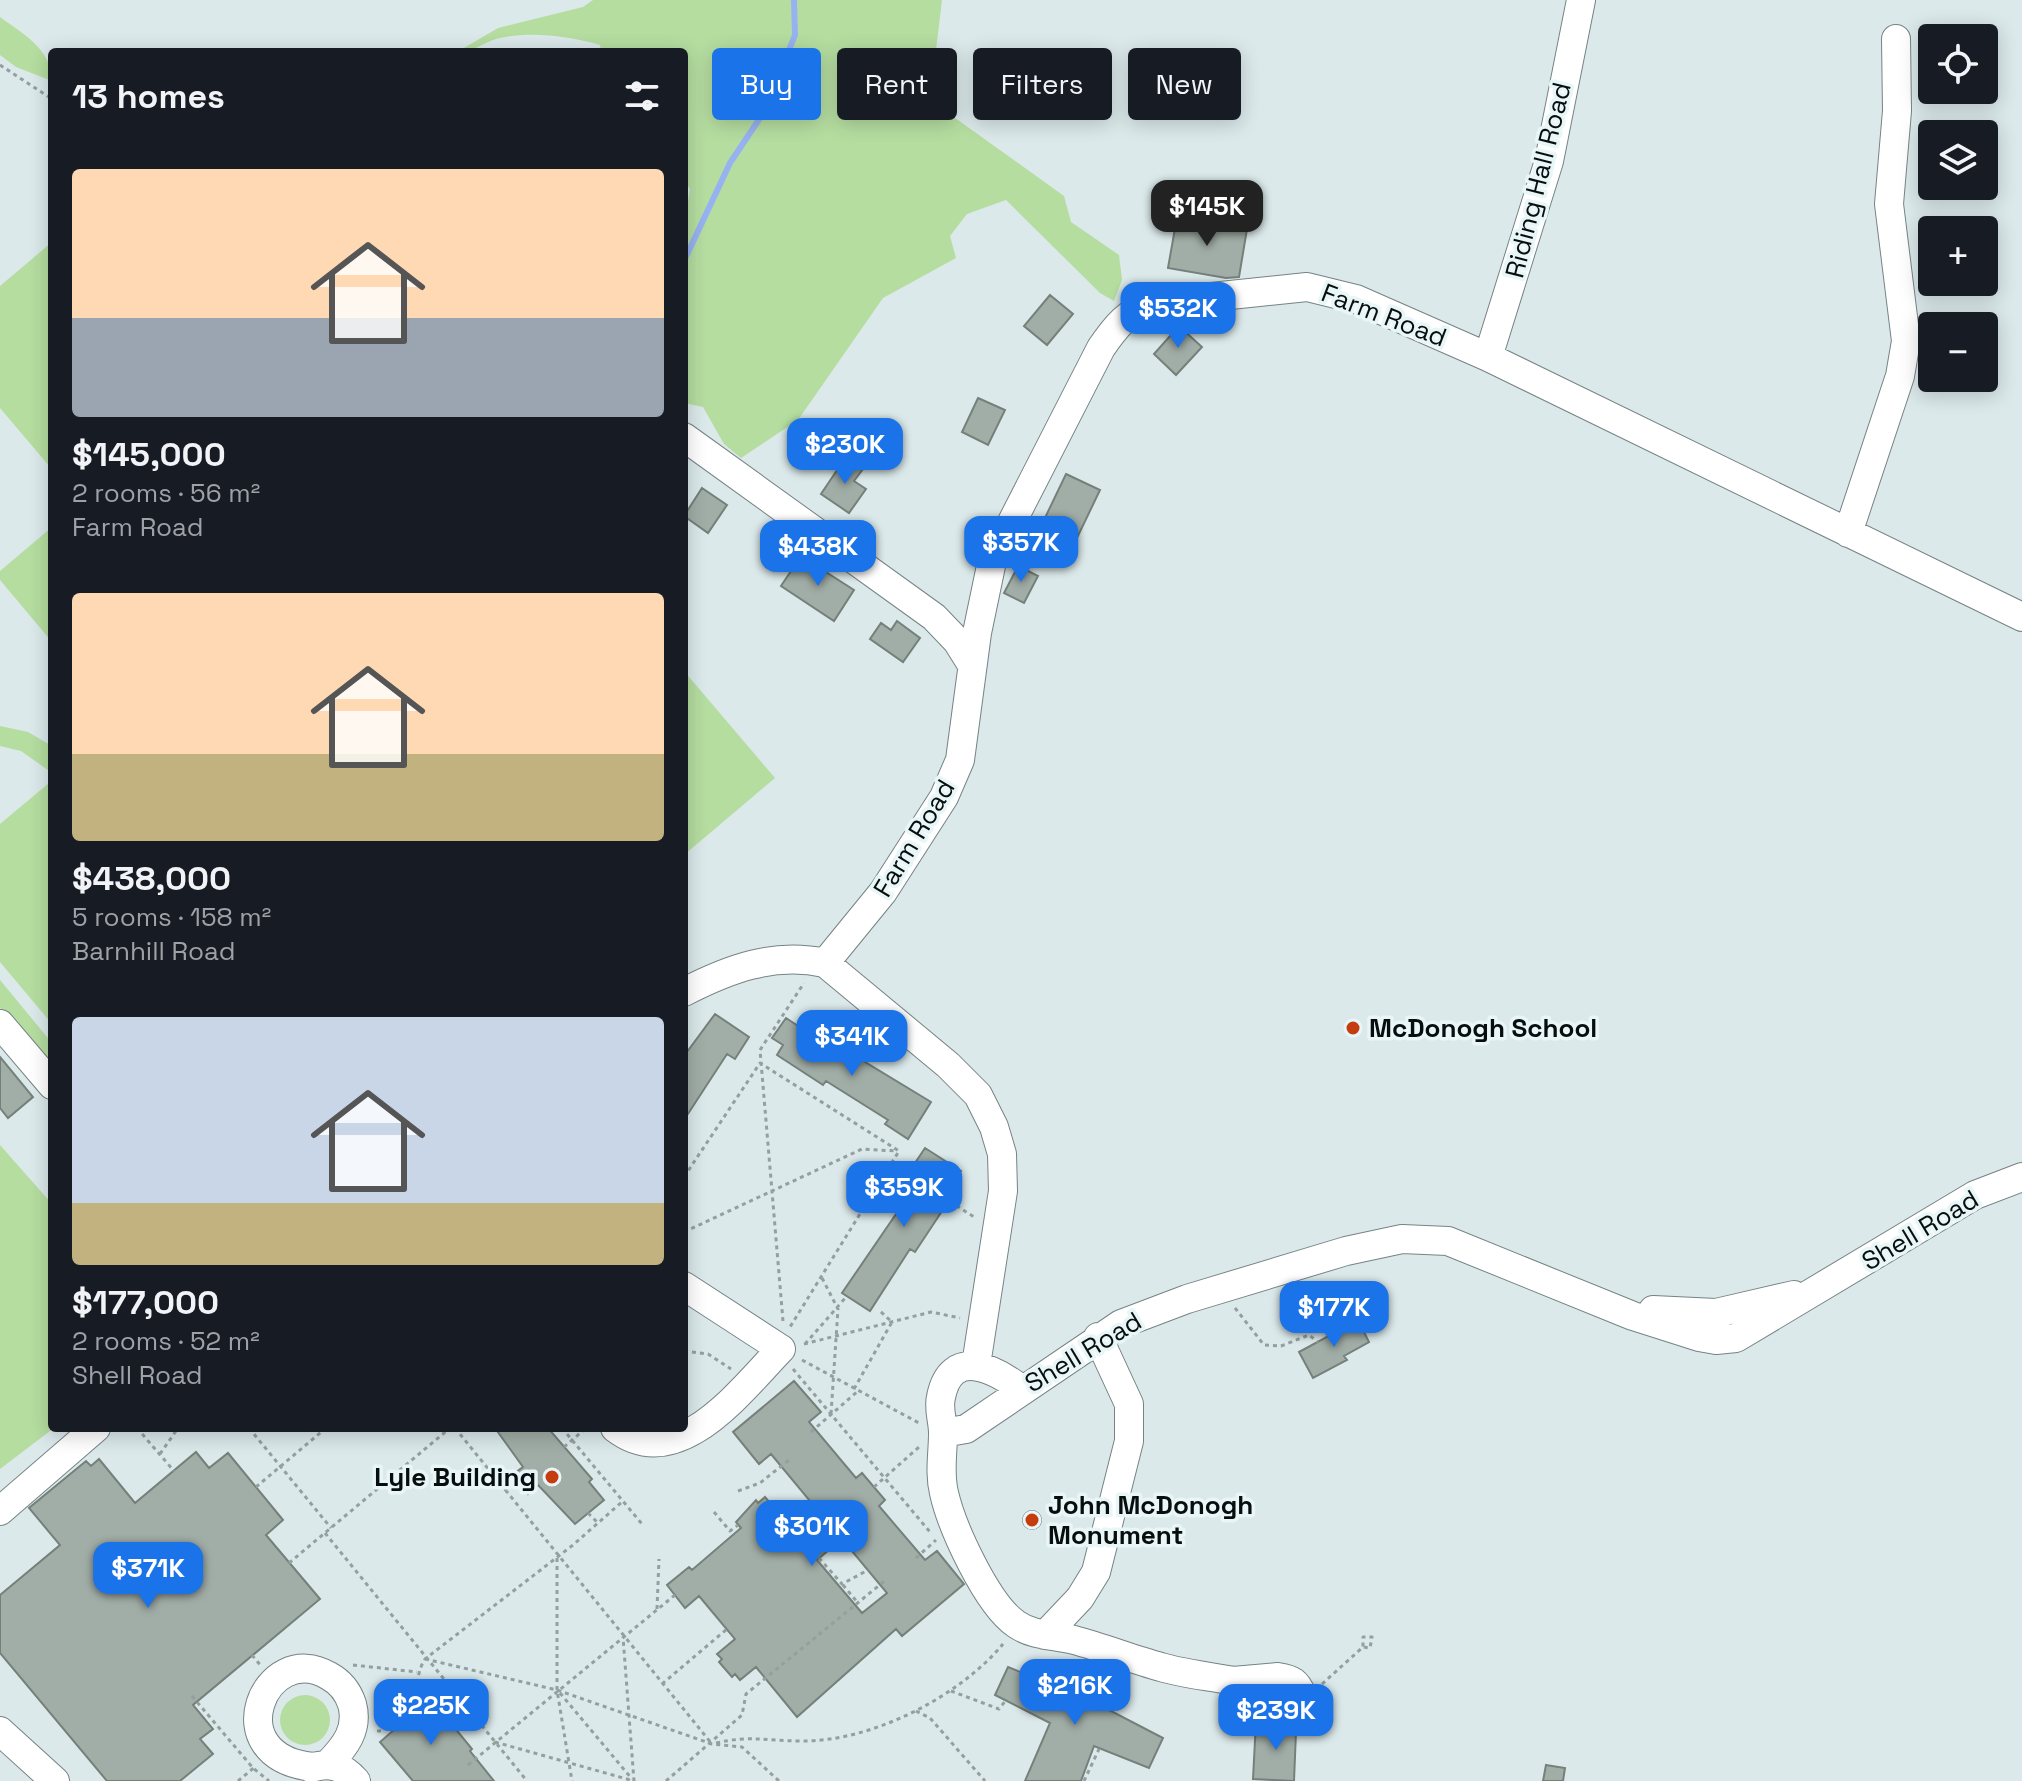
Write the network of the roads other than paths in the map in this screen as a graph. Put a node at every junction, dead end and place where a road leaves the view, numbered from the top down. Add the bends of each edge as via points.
1 (1581, 0) edge
2 (1896, 39) dead end
3 (1488, 357) junction
4 (688, 440) edge
5 (1848, 533) junction
6 (982, 603) junction
7 (934, 617) junction
8 (2022, 617) edge
9 (972, 665) junction
10 (825, 963) junction
11 (688, 990) edge
12 (0, 1024) edge
13 (48, 1080) edge
14 (2022, 1177) edge
15 (688, 1288) edge
16 (1098, 1337) junction
17 (976, 1365) junction
18 (1021, 1389) junction
19 (91, 1432) edge
20 (621, 1432) edge
21 (943, 1433) junction
22 (0, 1511) edge
23 (1045, 1635) junction
24 (1300, 1691) road end
25 (0, 1731) edge
26 (311, 1770) edge
27 (55, 1781) edge
28 (356, 1781) edge

1 - 3 street, Riding Hall Road via 1549,161
2 - 5 street via 1889,230 1906,319 1905,356
3 - 5 street, Farm Road
3 - 6 street, Farm Road via 1322,289 1285,288 1135,308 1101,348 1027,487 992,561
4 - 7 street
5 - 8 street, Farm Road
6 - 7 street via 966,613
6 - 9 street, Farm Road
7 - 9 street
9 - 10 street, Farm Road via 960,760 944,797 890,882
10 - 11 street via 775,959 714,976
10 - 17 street via 948,1065 978,1095 994,1127 1002,1154 1003,1191
12 - 13 street
14 - 16 street, Shell Road via 1975,1195 1821,1288 1740,1309 1669,1312 1598,1300 1448,1241 1423,1239 1379,1243 1153,1310
15 - 20 street via 793,1347 703,1425 664,1444 632,1440
16 - 18 street, Shell Road
16 - 23 street via 1129,1404 1129,1441 1096,1572
17 - 18 street via 1000,1373
17 - 21 street via 958,1369 948,1380 941,1395
18 - 21 street, Shell Road via 966,1429
19 - 22 street
21 - 23 street via 941,1471 954,1525 1001,1611 1018,1626
23 - 24 street via 1233,1681 1269,1710 1298,1704
25 - 27 street
26 - 28 street via 347,1771

